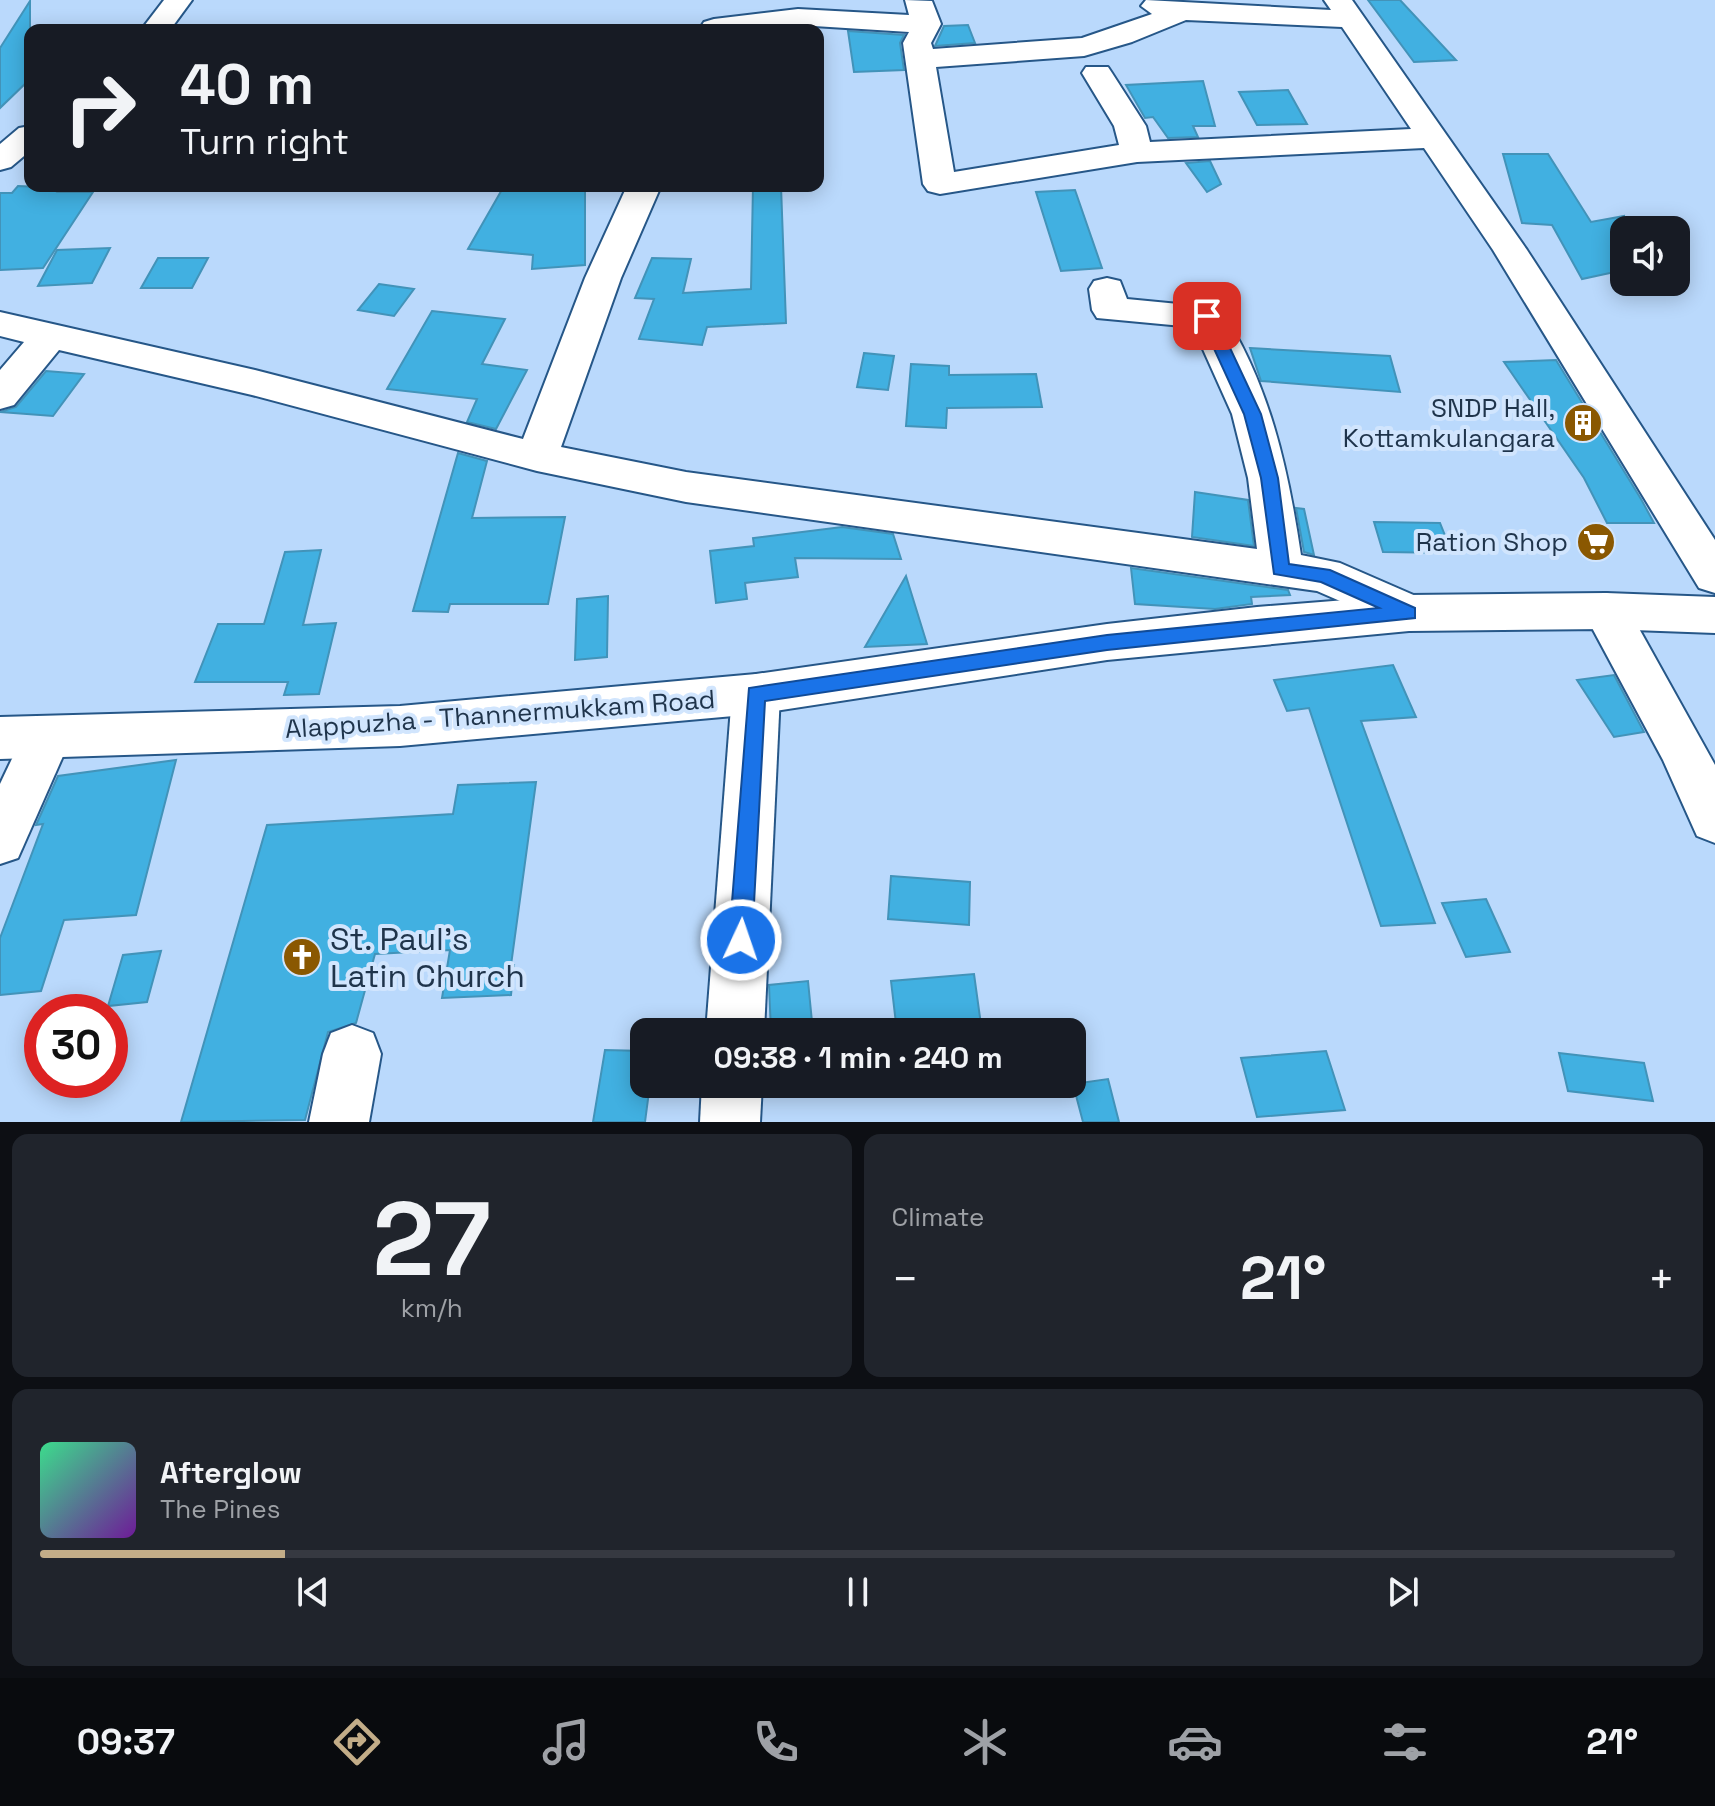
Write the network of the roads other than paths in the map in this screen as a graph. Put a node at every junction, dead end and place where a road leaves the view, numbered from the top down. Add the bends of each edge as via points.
1 (178, 0) edge
2 (724, 0) edge
3 (1142, 0) edge
4 (1344, 9) edge
5 (1182, 11) junction
6 (922, 12) edge
7 (160, 24) edge
8 (716, 24) edge
9 (749, 24) edge
10 (922, 59) junction
11 (1097, 73) dead end
12 (1431, 138) junction
13 (24, 140) edge
14 (1137, 152) junction
15 (0, 160) edge
16 (641, 192) edge
17 (1107, 289) dead end
18 (0, 324) edge
19 (51, 334) junction
20 (0, 396) edge
21 (537, 457) junction
22 (1281, 569) junction
23 (1715, 576) edge
24 (1606, 611) junction
25 (1409, 613) junction
26 (1715, 615) edge
27 (756, 694) junction
28 (23, 738) edge
29 (1715, 820) edge
30 (0, 841) edge
31 (736, 1018) edge
32 (352, 1054) dead end
33 (731, 1098) edge
34 (339, 1122) edge
35 (730, 1122) edge

1 - 7 street
2 - 8 street
3 - 5 street
4 - 5 street
4 - 12 street
5 - 10 street via 1084,47
6 - 9 street
6 - 10 street via 917,43
10 - 14 street via 940,184
11 - 14 street via 1130,126
12 - 14 street
12 - 23 street via 1510,250
13 - 15 street
16 - 21 street via 603,278
17 - 22 street via 1110,310 1207,316 1252,414 1269,478
18 - 19 street
19 - 20 street
19 - 21 street
21 - 22 street via 686,487
22 - 25 street via 1324,575
24 - 25 street, Alappuzha - Thannermukkam Road
24 - 26 street, Alappuzha - Thannermukkam Road
24 - 29 street
25 - 27 street, Alappuzha - Thannermukkam Road via 1107,642
27 - 28 street, Alappuzha - Thannermukkam Road via 400,726
27 - 31 street
28 - 30 street
32 - 34 street
33 - 35 street

